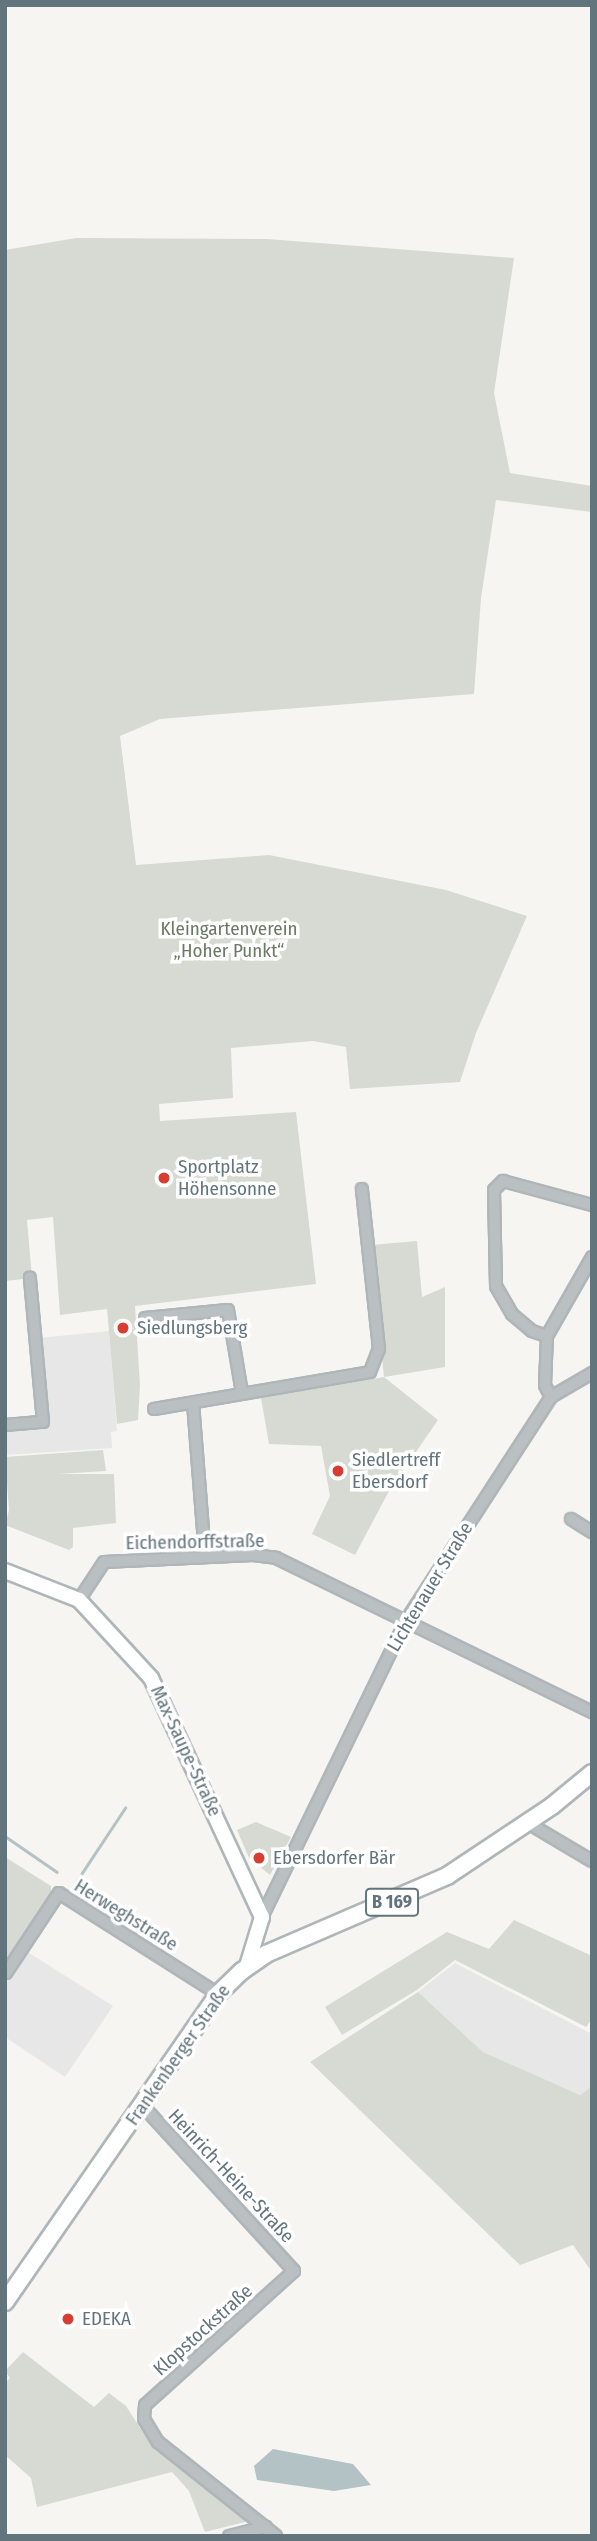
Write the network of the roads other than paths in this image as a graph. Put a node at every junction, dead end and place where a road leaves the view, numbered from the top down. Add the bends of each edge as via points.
1 (362, 1189) dead end
2 (592, 1205) edge
3 (592, 1257) edge
4 (30, 1278) dead end
5 (145, 1318) dead end
6 (547, 1336) junction
7 (592, 1373) edge
8 (242, 1393) junction
9 (551, 1397) junction
10 (193, 1403) junction
11 (154, 1409) dead end
12 (5, 1425) edge
13 (571, 1518) dead end
14 (592, 1532) edge
15 (205, 1557) junction
16 (5, 1571) edge
17 (79, 1600) junction
18 (405, 1622) junction
19 (592, 1712) edge
20 (592, 1773) edge
21 (528, 1823) junction
22 (592, 1861) edge
23 (262, 1917) junction
24 (247, 1966) junction
25 (6, 1973) edge
26 (218, 1994) junction
27 (142, 2105) junction
28 (294, 2271) joint
29 (5, 2302) edge
30 (266, 2527) junction
31 (229, 2536) edge
32 (276, 2536) edge

1 - 8 street via 378,1359 370,1372
2 - 6 street via 503,1181 494,1190 496,1286 512,1314 532,1331
3 - 6 street
4 - 12 street via 43,1422
5 - 8 street via 228,1310
6 - 9 street via 545,1385
7 - 9 street
8 - 10 street
9 - 18 street, Lichtenauer Straße
10 - 11 street
10 - 15 street
13 - 14 street
15 - 17 street, Eichendorffstraße via 104,1562
15 - 18 street, Eichendorffstraße via 276,1558
16 - 17 street, Max-Saupe-Straße
17 - 23 street, Max-Saupe-Straße via 151,1678
18 - 19 street, Eichendorffstraße
18 - 23 street, Lichtenauer Straße
20 - 21 main road, Frankenberger Straße / B 169
21 - 22 street
21 - 24 main road, Frankenberger Straße / B 169 via 431,1885
23 - 24 street, Lichtenauer Straße
24 - 26 main road, Frankenberger Straße
25 - 26 street, Herweghstraße via 60,1893
26 - 27 main road, Frankenberger Straße
27 - 28 street, Heinrich-Heine-Straße
27 - 29 main road, Frankenberger Straße
28 - 30 street, Klopstockstraße via 145,2405 144,2419 158,2442
30 - 31 street
30 - 32 street

